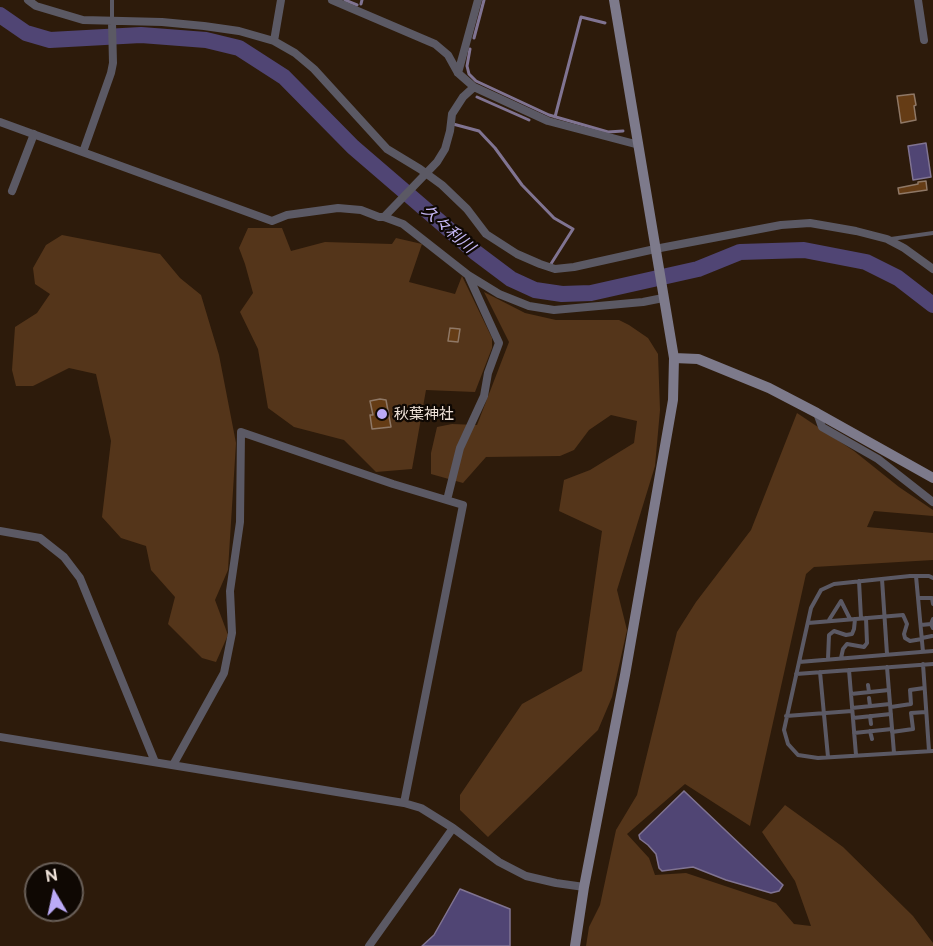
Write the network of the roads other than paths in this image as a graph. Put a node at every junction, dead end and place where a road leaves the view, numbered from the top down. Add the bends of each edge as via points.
1 (28, 0) edge
2 (112, 0) edge
3 (280, 0) edge
4 (332, 0) edge
5 (478, 0) edge
6 (614, 0) edge
7 (918, 0) edge
8 (111, 23) junction
9 (924, 40) dead end
10 (274, 41) junction
11 (458, 73) junction
12 (474, 87) junction
13 (0, 122) edge
14 (34, 134) junction
15 (639, 145) junction
16 (83, 152) junction
17 (424, 173) junction
18 (12, 191) dead end
19 (384, 217) junction
20 (933, 233) edge
21 (887, 239) junction
22 (655, 249) junction
23 (933, 269) edge
24 (468, 275) junction
25 (663, 298) junction
26 (674, 358) junction
27 (817, 413) junction
28 (933, 478) edge
29 (447, 500) junction
30 (933, 502) edge
31 (0, 531) edge
32 (916, 576) junction
33 (933, 578) edge
34 (882, 579) junction
35 (859, 581) junction
36 (918, 598) junction
37 (933, 604) edge
38 (885, 616) junction
39 (861, 618) junction
40 (866, 618) junction
41 (852, 619) junction
42 (828, 621) junction
43 (808, 623) junction
44 (932, 624) edge
45 (921, 625) junction
46 (933, 636) edge
47 (922, 638) junction
48 (933, 651) edge
49 (923, 652) junction
50 (887, 654) junction
51 (841, 658) junction
52 (828, 659) junction
53 (799, 662) junction
54 (922, 664) junction
55 (933, 664) edge
56 (887, 667) junction
57 (849, 670) junction
58 (820, 672) junction
59 (796, 674) junction
60 (868, 685) dead end
61 (924, 688) junction
62 (889, 690) junction
63 (851, 694) junction
64 (869, 695) junction
65 (890, 705) junction
66 (870, 706) junction
67 (852, 709) junction
68 (926, 712) junction
69 (824, 713) junction
70 (891, 714) junction
71 (786, 716) junction
72 (870, 716) junction
73 (853, 718) junction
74 (871, 724) dead end
75 (892, 730) junction
76 (870, 731) junction
77 (854, 733) junction
78 (0, 737) edge
79 (872, 739) dead end
80 (931, 751) edge
81 (894, 753) junction
82 (856, 755) junction
83 (828, 757) junction
84 (155, 762) junction
85 (173, 765) junction
86 (404, 803) junction
87 (453, 828) junction
88 (584, 887) junction
89 (369, 946) edge
90 (575, 946) edge

1 - 8 street via 83,20
2 - 8 lane
3 - 10 street
4 - 11 street via 435,44
5 - 11 street
6 - 15 street
7 - 9 street
8 - 10 street via 204,26
8 - 16 street via 111,73
10 - 17 street via 314,69 387,149
11 - 12 street
12 - 15 street via 548,121
12 - 17 street via 452,114 445,149
13 - 14 street
14 - 16 street
14 - 18 street
15 - 22 street
16 - 19 street via 272,221 338,208
17 - 19 street
17 - 22 street via 459,201 486,234 517,254 555,269
19 - 24 street via 403,224
20 - 21 lane
21 - 22 street via 803,224
21 - 23 street
22 - 25 street
24 - 25 street via 529,306 554,310
24 - 29 street via 499,343 484,396 460,448
25 - 26 street
26 - 27 street via 698,359
26 - 88 street via 671,409
27 - 28 street
27 - 30 street via 822,426 878,459
29 - 85 street via 241,432 240,522 230,591 232,633 224,673
29 - 86 street via 463,505
31 - 84 street via 40,538 64,557 80,578
32 - 33 lane
32 - 34 lane
32 - 36 lane
34 - 35 lane
34 - 38 lane
35 - 39 lane
35 - 43 lane via 821,590
36 - 37 lane via 932,598
36 - 45 lane
38 - 40 lane
38 - 47 lane via 903,615 907,624 905,638
38 - 50 lane
39 - 40 lane
39 - 41 lane
40 - 51 lane via 867,643 864,647 847,644
41 - 42 lane
41 - 42 lane via 841,601
41 - 52 lane via 852,634 834,631 829,635
42 - 43 lane
43 - 53 lane
44 - 45 lane
45 - 47 lane
46 - 47 lane
47 - 49 lane
48 - 49 lane
49 - 50 lane
50 - 51 lane
51 - 52 lane
52 - 53 lane
53 - 59 lane
54 - 55 lane
54 - 56 lane
54 - 61 lane
56 - 57 lane
56 - 62 lane
57 - 58 lane
57 - 63 lane
58 - 59 lane
58 - 69 lane
59 - 71 lane
60 - 64 lane
61 - 65 lane via 910,690 911,704
61 - 68 lane
62 - 64 lane
62 - 65 lane
63 - 64 lane
63 - 67 lane
64 - 66 lane
65 - 66 lane
65 - 70 lane
66 - 67 lane
67 - 69 lane
67 - 73 lane
68 - 75 lane via 911,713 913,729
68 - 80 lane
69 - 71 lane
69 - 83 lane
70 - 72 lane
70 - 75 lane
71 - 83 lane via 788,744 798,755
72 - 73 lane
72 - 74 lane
73 - 77 lane
75 - 76 lane
75 - 81 lane
76 - 77 lane
76 - 79 lane
77 - 82 lane
78 - 84 street
80 - 81 lane
81 - 82 lane
82 - 83 lane
84 - 85 street
85 - 86 street
86 - 87 street via 421,808
87 - 88 street via 499,862 526,876
87 - 89 street
88 - 90 street

